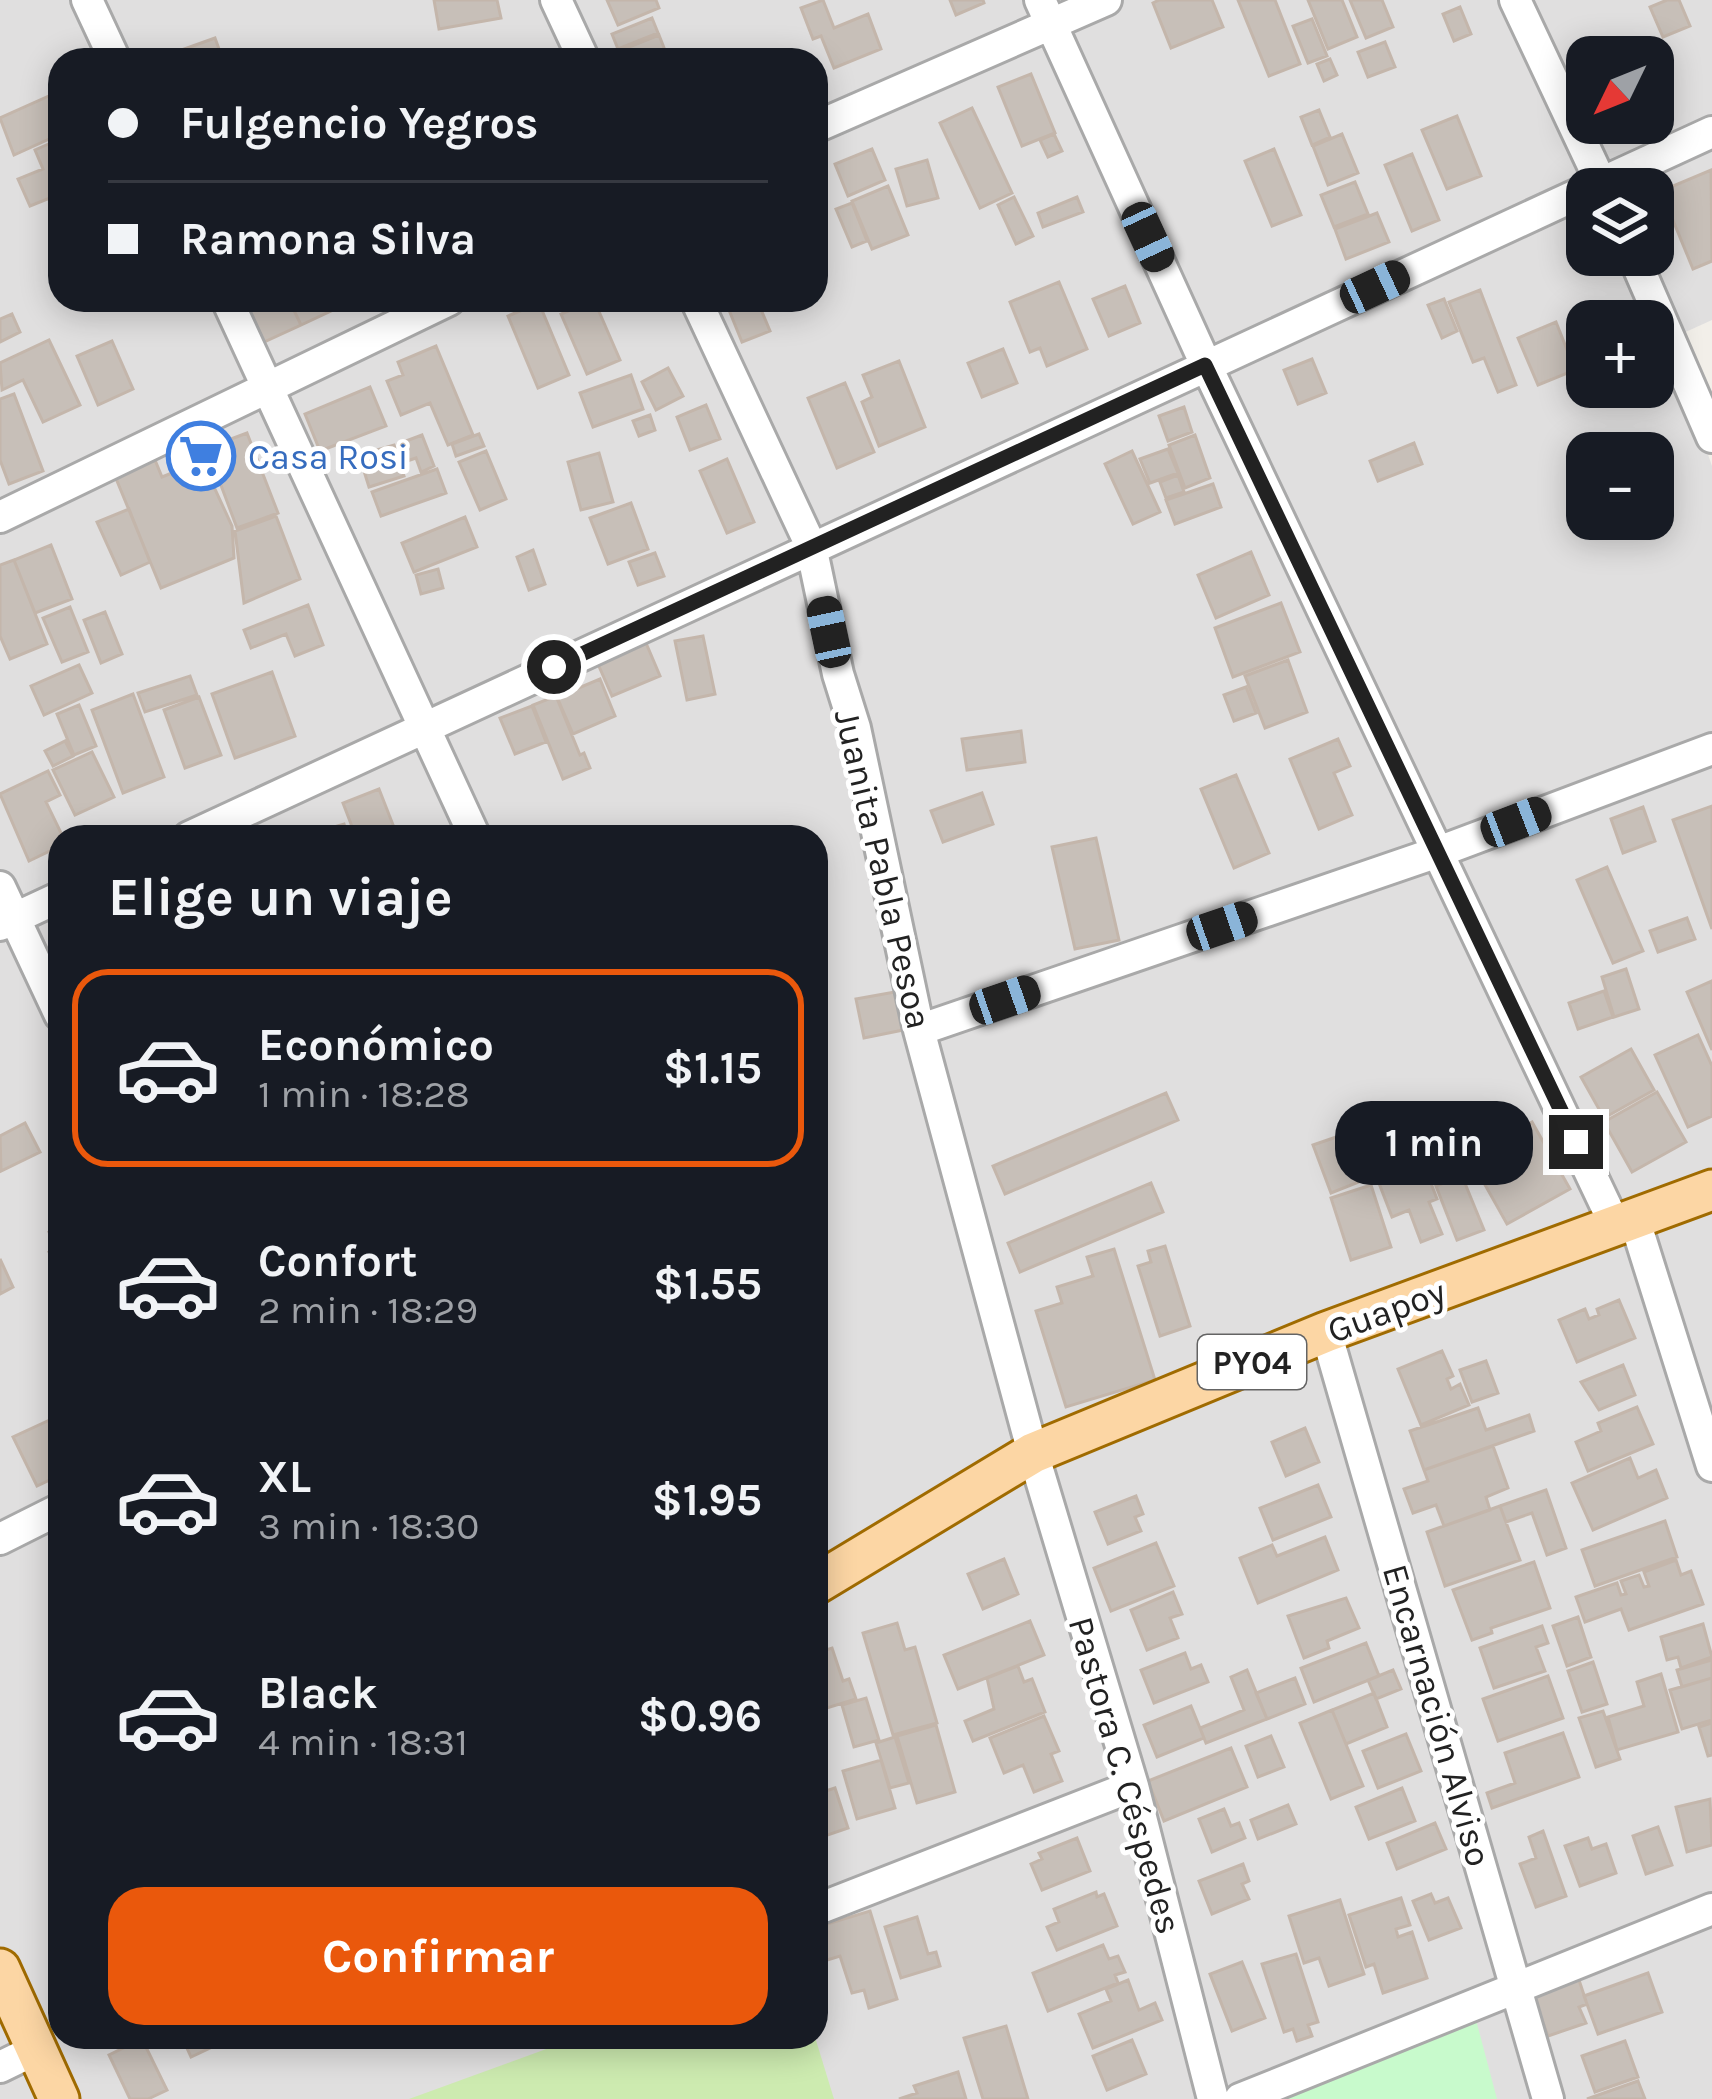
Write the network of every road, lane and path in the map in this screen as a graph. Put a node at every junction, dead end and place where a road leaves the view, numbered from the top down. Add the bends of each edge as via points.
1 (87, 0) edge
2 (556, 0) edge
3 (1106, 0) edge
4 (1515, 0) edge
5 (1045, 12) edge
6 (109, 48) edge
7 (578, 48) edge
8 (828, 121) edge
9 (1712, 132) edge
10 (1586, 168) edge
11 (1637, 168) edge
12 (1566, 201) edge
13 (1642, 276) edge
14 (233, 312) edge
15 (425, 312) edge
16 (702, 312) edge
17 (1205, 365) junction
18 (269, 390) junction
19 (1712, 437) edge
20 (0, 517) edge
21 (811, 546) junction
22 (426, 727) junction
23 (1712, 748) edge
24 (215, 825) edge
25 (471, 825) edge
26 (1438, 852) junction
27 (0, 887) edge
28 (48, 903) edge
29 (7, 922) edge
30 (48, 994) edge
31 (919, 1030) junction
32 (1712, 1190) edge
33 (1625, 1222) junction
34 (1326, 1331) junction
35 (1033, 1453) junction
36 (1712, 1466) edge
37 (48, 1515) edge
38 (0, 1539) edge
39 (828, 1577) edge
40 (1133, 1786) junction
41 (828, 1905) edge
42 (1712, 1909) edge
43 (0, 1969) edge
44 (1517, 1988) junction
45 (48, 2043) edge
46 (49, 2049) edge
47 (0, 2067) edge
48 (59, 2099) edge
49 (1213, 2099) edge
50 (1240, 2099) edge
51 (1548, 2099) edge

1 - 6 street
2 - 7 street
3 - 5 street
4 - 10 street
5 - 8 street
5 - 17 street
9 - 11 street
12 - 17 street
13 - 19 street
14 - 18 street
15 - 18 street
16 - 21 street, Juanita Pabla Pesoa
17 - 21 street
17 - 26 street
18 - 20 street
18 - 22 street
21 - 22 street
21 - 31 street, Juanita Pabla Pesoa
22 - 24 street
22 - 25 street
23 - 26 street
26 - 31 street
26 - 33 street
27 - 29 street
28 - 29 street
29 - 30 street
31 - 35 street, Juanita Pabla Pesoa
32 - 33 main road, Guapoy / PY04
33 - 34 main road, Guapoy / PY04
33 - 36 street
34 - 35 main road, Guapoy / PY04
34 - 44 street, Encarnación Alviso
35 - 39 main road, Guapoy / PY04
35 - 40 street, Pastora C. Céspedes
37 - 38 street
40 - 41 street
40 - 49 street, Pastora C. Céspedes
42 - 44 street
43 - 45 main road
44 - 50 street
44 - 51 street, Encarnación Alviso
45 - 47 street
46 - 48 main road

